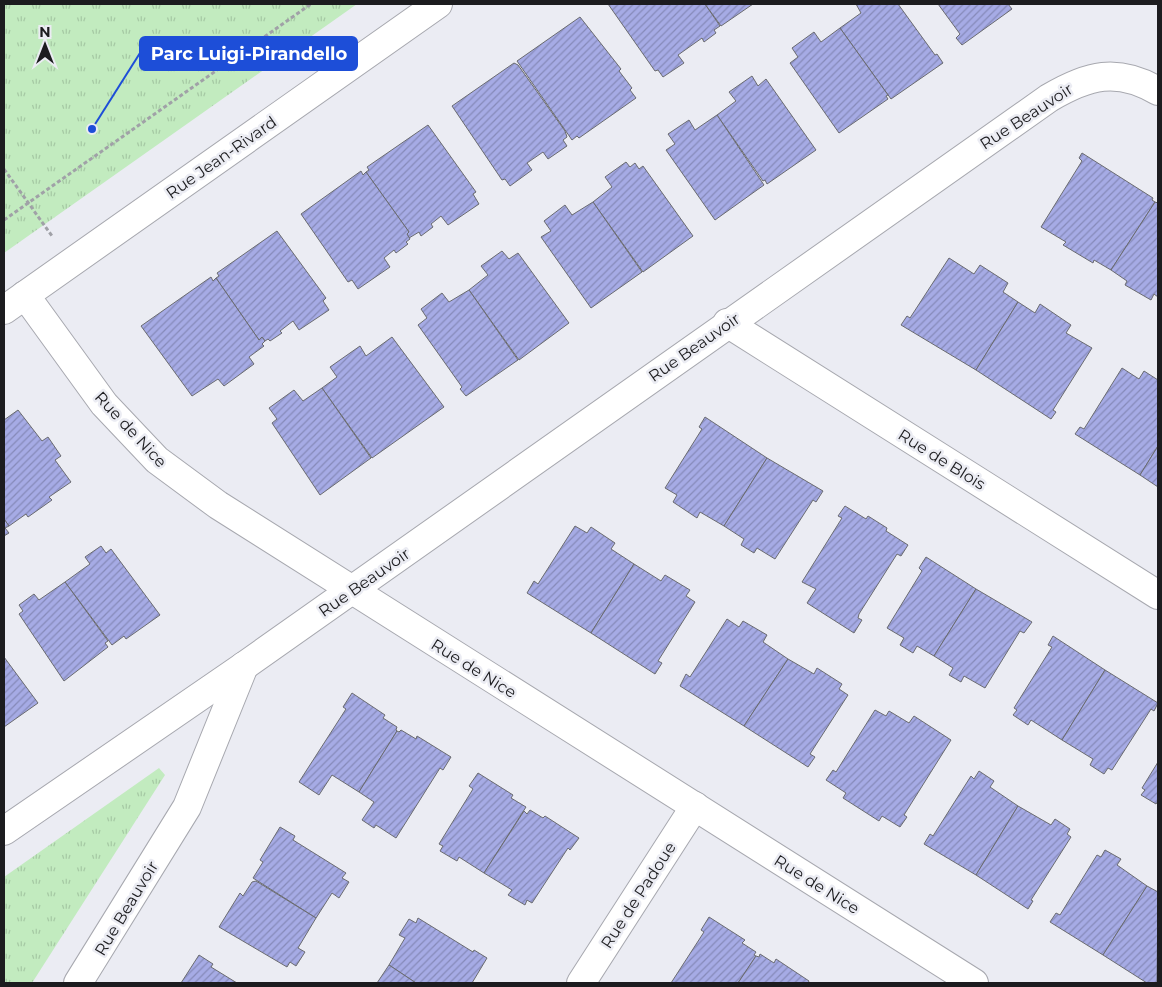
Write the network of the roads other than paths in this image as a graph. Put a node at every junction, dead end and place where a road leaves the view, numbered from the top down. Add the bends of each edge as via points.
1 (438, 4) edge
2 (1158, 91) edge
3 (14, 303) edge
4 (727, 323) junction
5 (351, 591) junction
6 (1158, 595) edge
7 (244, 666) junction
8 (695, 806) junction
9 (4, 831) edge
10 (78, 983) edge
11 (581, 983) edge
12 (974, 983) edge

1 - 3 street, Rue Jean-Rivard
2 - 4 street, Rue Beauvoir via 1140,80 1108,74 1075,82
3 - 5 street, Rue de Nice via 156,460 218,505
4 - 5 street, Rue Beauvoir
4 - 6 street, Rue de Blois
5 - 7 street, Rue Beauvoir
5 - 8 street, Rue de Nice
7 - 9 street, Rue Beauvoir
7 - 10 street, Rue Beauvoir via 187,807
8 - 11 street, Rue de Padoue
8 - 12 street, Rue de Nice

